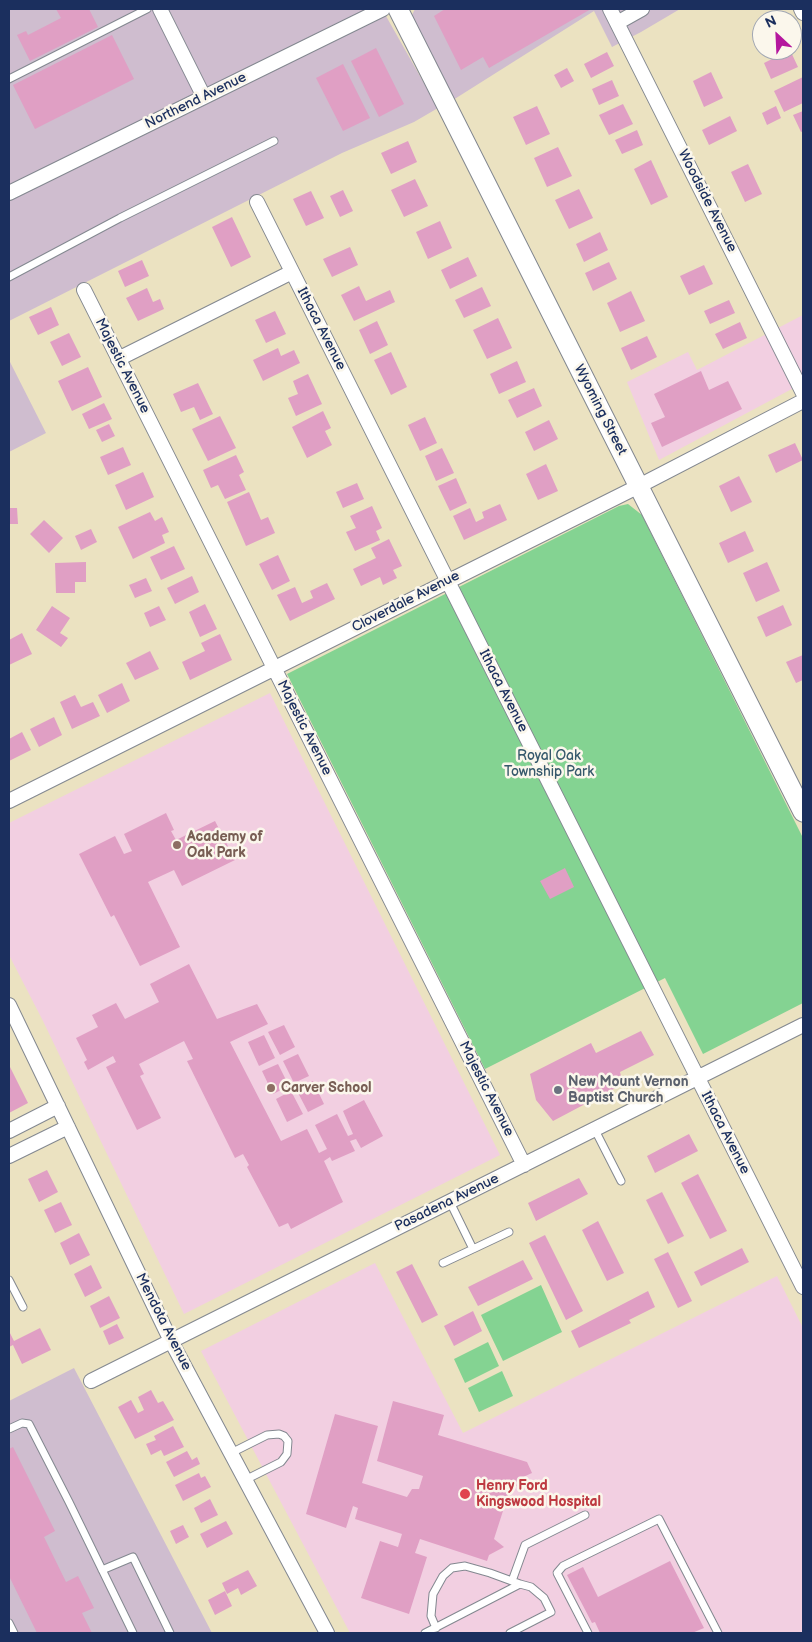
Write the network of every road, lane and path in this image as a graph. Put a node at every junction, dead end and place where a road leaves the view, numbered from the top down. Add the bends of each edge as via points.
1 (147, 9) edge
2 (160, 9) edge
3 (384, 9) edge
4 (398, 9) edge
5 (610, 9) edge
6 (642, 9) edge
7 (801, 9) edge
8 (803, 13) edge
9 (617, 23) junction
10 (9, 79) edge
11 (204, 97) junction
12 (274, 141) dead end
13 (9, 193) edge
14 (257, 202) dead end
15 (292, 272) junction
16 (9, 277) edge
17 (84, 290) dead end
18 (118, 359) junction
19 (803, 393) edge
20 (803, 402) edge
21 (639, 486) junction
22 (448, 581) junction
23 (274, 669) junction
24 (9, 801) edge
25 (803, 812) edge
26 (10, 1012) edge
27 (803, 1025) edge
28 (698, 1078) junction
29 (58, 1106) junction
30 (68, 1127) junction
31 (595, 1130) junction
32 (9, 1131) edge
33 (9, 1156) edge
34 (524, 1165) junction
35 (621, 1181) dead end
36 (450, 1202) junction
37 (509, 1232) dead end
38 (473, 1249) junction
39 (443, 1263) dead end
40 (9, 1280) edge
41 (802, 1281) edge
42 (23, 1308) dead end
43 (171, 1341) junction
44 (91, 1381) dead end
45 (9, 1429) edge
46 (231, 1453) junction
47 (245, 1480) junction
48 (585, 1515) dead end
49 (102, 1570) junction
50 (512, 1581) junction
51 (520, 1584) junction
52 (9, 1623) edge
53 (436, 1628) junction
54 (14, 1633) edge
55 (133, 1633) edge
56 (170, 1633) edge
57 (327, 1633) edge
58 (425, 1633) edge
59 (510, 1633) edge
60 (588, 1633) edge
61 (718, 1633) edge

1 - 10 lane
2 - 11 street
3 - 11 street, Northend Avenue
4 - 21 street, Wyoming Street
5 - 9 street, Woodside Avenue
6 - 9 street
7 - 8 street
9 - 19 street, Woodside Avenue
11 - 13 street, Northend Avenue
12 - 16 lane
14 - 15 street, Ithaca Avenue
15 - 18 street
15 - 22 street, Ithaca Avenue
17 - 18 street, Majestic Avenue
18 - 23 street, Majestic Avenue
20 - 21 street, Cloverdale Avenue
21 - 22 street, Cloverdale Avenue
21 - 25 street, Wyoming Street
22 - 23 street, Cloverdale Avenue
22 - 28 street, Ithaca Avenue
23 - 24 street, Cloverdale Avenue
23 - 34 street, Majestic Avenue
26 - 29 street, Mendota Avenue
27 - 28 street, Pasadena Avenue
28 - 31 street, Pasadena Avenue
28 - 41 street, Ithaca Avenue
29 - 30 street, Mendota Avenue
29 - 32 street
30 - 33 street
30 - 43 street, Mendota Avenue
31 - 34 street, Pasadena Avenue
31 - 35 lane
34 - 36 street, Pasadena Avenue
36 - 38 lane
36 - 43 street, Pasadena Avenue
37 - 38 lane
38 - 39 lane
40 - 42 lane
43 - 44 street, Pasadena Avenue
43 - 46 street, Mendota Avenue
45 - 49 lane via 22,1423 29,1424
46 - 47 street, Mendota Avenue
46 - 47 lane via 267,1434 279,1434 288,1441 287,1454 281,1462
47 - 57 street, Mendota Avenue
48 - 50 lane via 525,1545
49 - 55 lane
49 - 56 lane via 133,1557
50 - 51 lane
50 - 53 lane via 465,1566 452,1568 443,1576 433,1594 432,1616
51 - 53 lane
51 - 59 lane via 531,1587 544,1598 551,1612
52 - 54 lane
53 - 58 lane
60 - 61 lane via 557,1573 563,1566 659,1519

